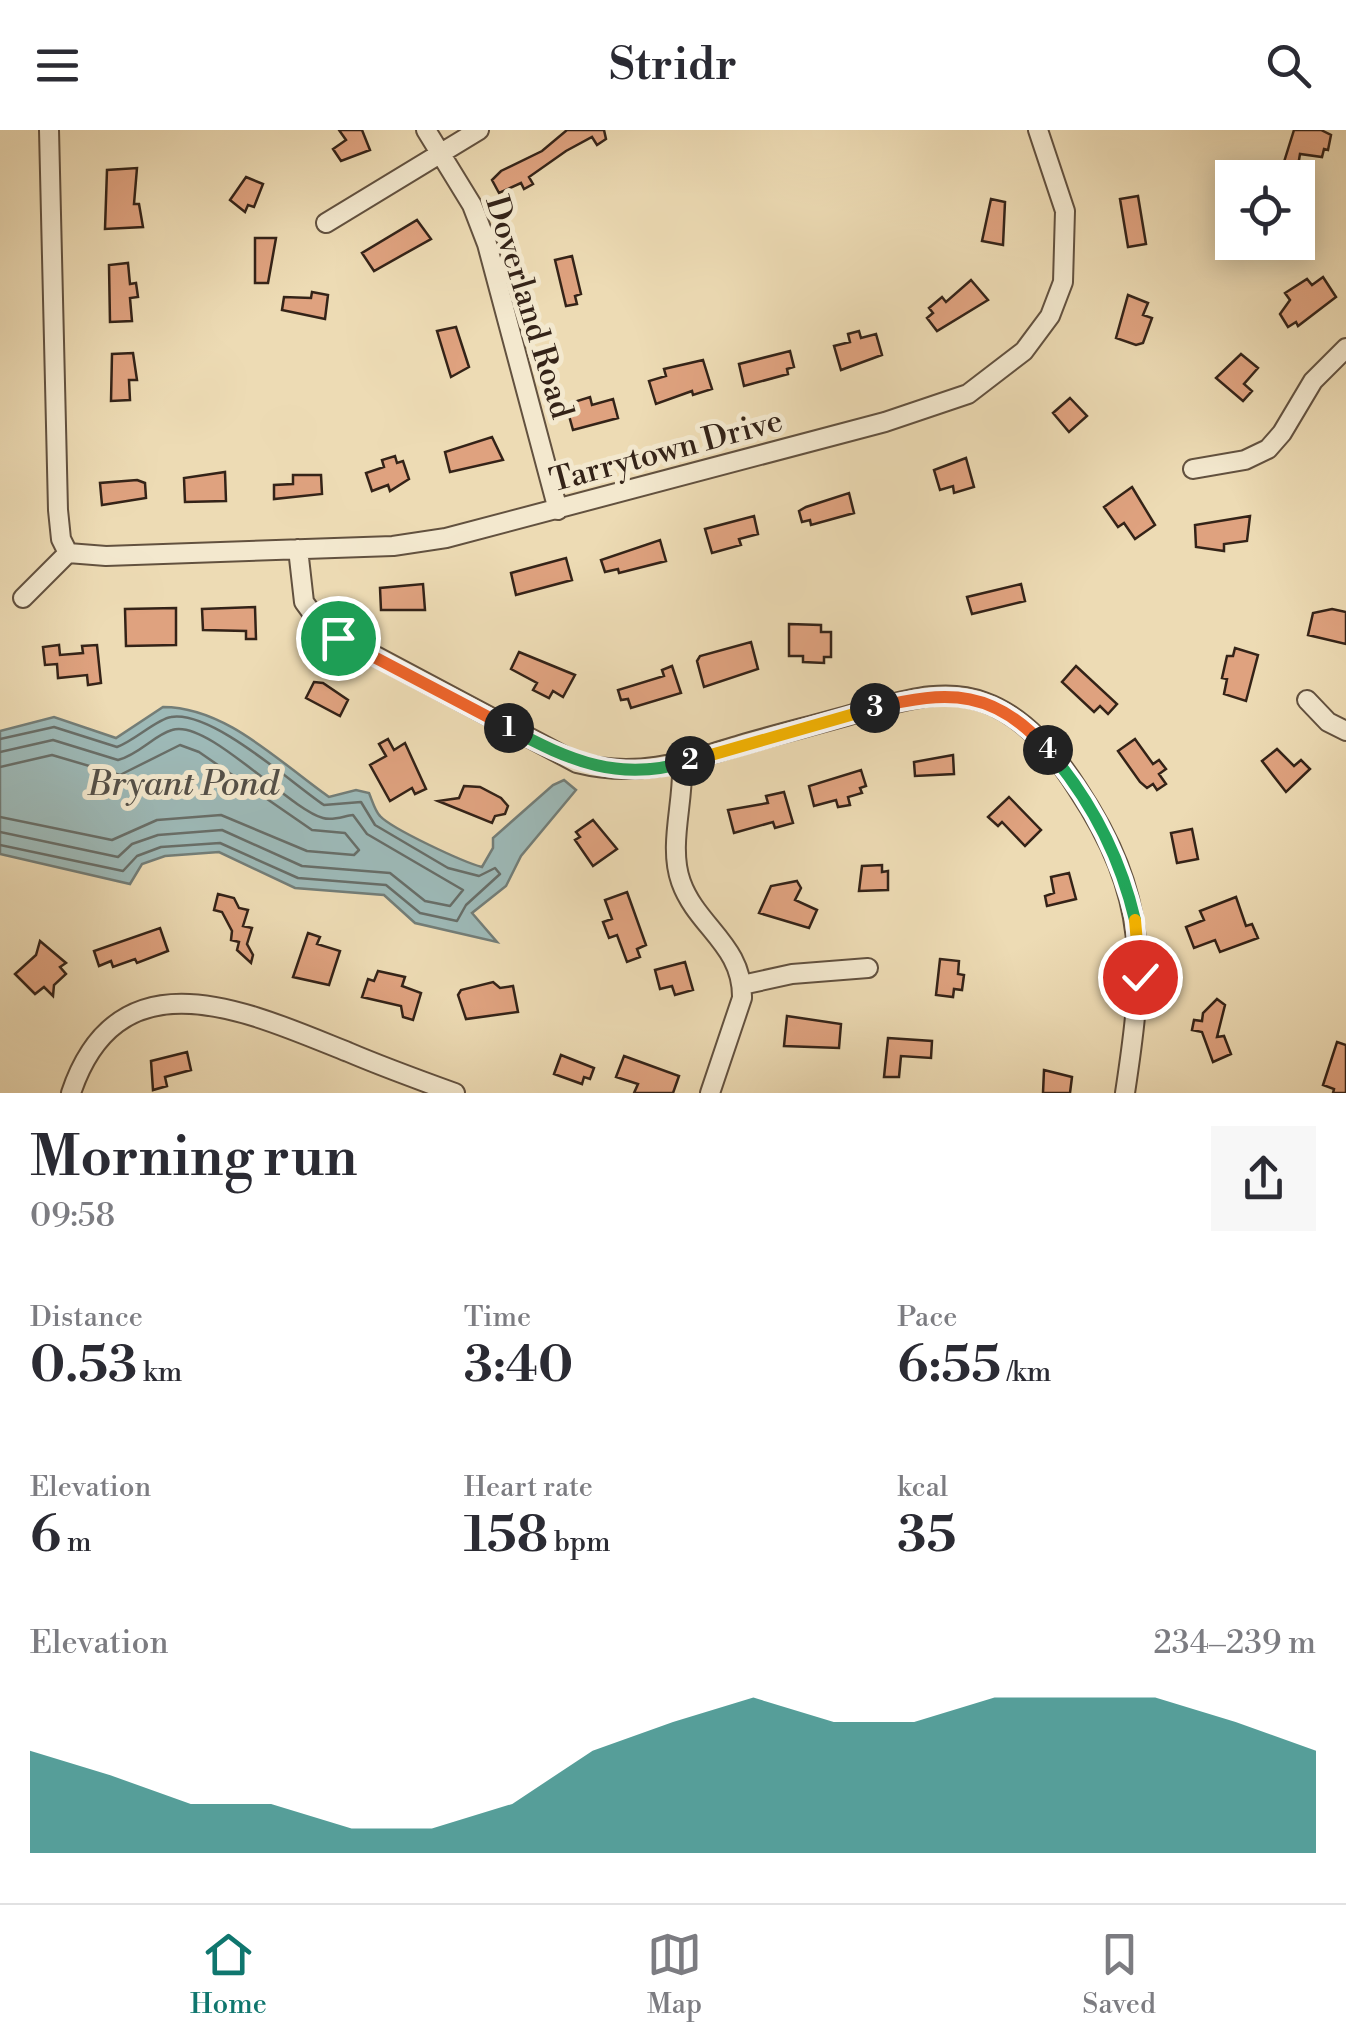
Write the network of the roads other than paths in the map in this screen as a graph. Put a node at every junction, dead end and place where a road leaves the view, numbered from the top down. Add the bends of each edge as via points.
1 (49, 130) edge
2 (426, 130) edge
3 (479, 130) edge
4 (1038, 130) edge
5 (441, 152) junction
6 (326, 223) dead end
7 (1346, 348) edge
8 (1192, 469) dead end
9 (558, 510) junction
10 (298, 549) junction
11 (68, 553) junction
12 (23, 598) dead end
13 (1307, 700) dead end
14 (1346, 731) edge
15 (682, 764) junction
16 (868, 968) dead end
17 (742, 985) junction
18 (71, 1093) edge
19 (455, 1093) edge
20 (710, 1093) edge
21 (1125, 1093) edge

1 - 11 street via 58,510
2 - 5 street, Doverland Road
3 - 5 street
4 - 9 street, Tarrytown Drive via 1060,189 1066,265 1050,316 1005,370 942,404
5 - 6 street
5 - 9 street, Doverland Road via 487,244
7 - 8 street via 1313,381 1268,448 1245,460
9 - 10 street, Tarrytown Drive via 408,544
10 - 11 street, Tarrytown Drive
10 - 15 street via 304,602 338,638 577,763 628,772
11 - 12 street
13 - 14 street
15 - 17 street via 680,878 731,951
15 - 21 street via 930,696 980,700 1017,719 1089,806 1129,896 1140,977
16 - 17 street
17 - 20 street
18 - 19 street via 85,1056 117,1023 148,1007 182,1002 248,1014

